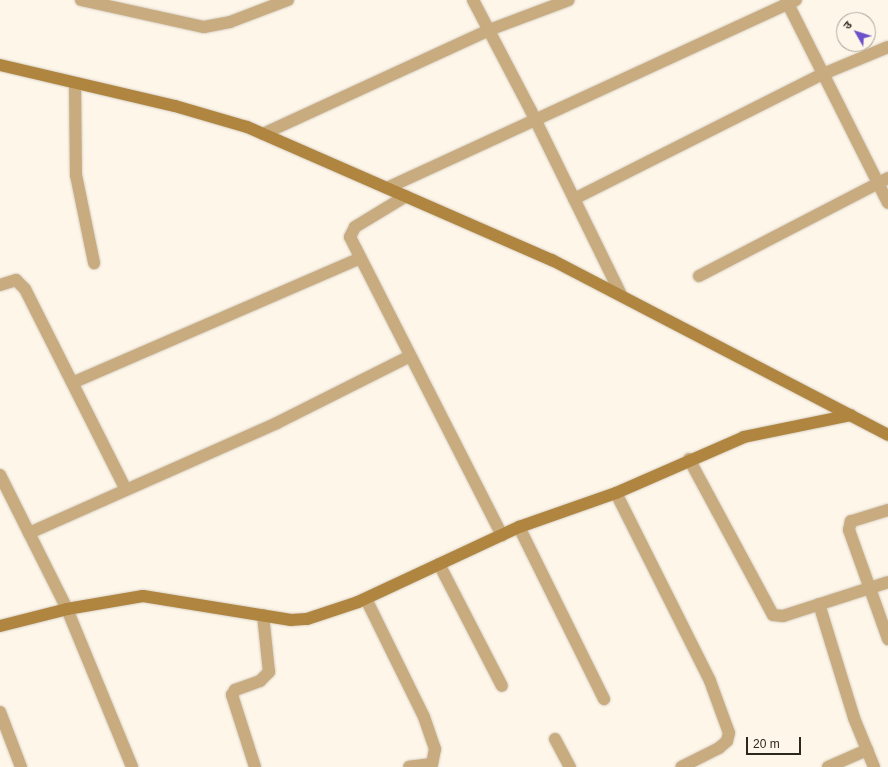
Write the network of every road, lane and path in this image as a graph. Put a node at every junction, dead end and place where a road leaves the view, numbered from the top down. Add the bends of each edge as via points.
1 (81, 0) edge
2 (288, 0) edge
3 (473, 0) edge
4 (569, 0) edge
5 (790, 1) edge
6 (489, 30) junction
7 (888, 47) edge
8 (0, 65) edge
9 (822, 74) junction
10 (75, 83) junction
11 (535, 119) junction
12 (263, 134) junction
13 (883, 180) edge
14 (387, 188) junction
15 (406, 196) junction
16 (574, 198) junction
17 (888, 203) edge
18 (360, 258) junction
19 (94, 263) dead end
20 (699, 276) dead end
21 (0, 285) edge
22 (621, 296) junction
23 (410, 356) junction
24 (74, 382) junction
25 (851, 415) junction
26 (888, 435) edge
27 (689, 459) junction
28 (0, 475) edge
29 (125, 488) junction
30 (616, 493) junction
31 (888, 510) edge
32 (519, 527) junction
33 (29, 533) junction
34 (502, 535) junction
35 (440, 564) junction
36 (888, 582) edge
37 (869, 588) junction
38 (366, 599) junction
39 (819, 604) junction
40 (67, 609) junction
41 (263, 615) junction
42 (0, 626) edge
43 (888, 639) edge
44 (502, 686) dead end
45 (604, 699) dead end
46 (0, 712) edge
47 (555, 739) dead end
48 (867, 750) junction
49 (21, 767) edge
50 (132, 767) edge
51 (255, 767) edge
52 (409, 767) edge
53 (570, 767) edge
54 (681, 767) edge
55 (828, 767) edge
56 (874, 767) edge

1 - 2 street via 204,27 230,22
3 - 6 street
4 - 6 street
5 - 9 street
5 - 11 street
6 - 11 street
6 - 12 street
7 - 9 street
8 - 10 street
9 - 13 street
9 - 16 street
10 - 12 street via 175,106
10 - 19 street via 76,175
11 - 14 street
11 - 16 street
12 - 14 street
13 - 17 street
13 - 20 street
14 - 15 street
15 - 18 street via 352,231 350,237
15 - 22 street via 552,260
16 - 22 street
18 - 23 street
18 - 24 street
21 - 24 street via 16,280 25,289
22 - 25 street
23 - 29 street via 276,423
23 - 34 street
24 - 29 street
25 - 26 street
25 - 27 street via 750,435
27 - 30 street
27 - 39 street via 771,612 782,616
28 - 33 street
29 - 33 street
30 - 32 street
30 - 54 street via 710,681 729,733 730,738 718,748
31 - 37 street via 858,518 849,525
32 - 34 street
32 - 45 street
33 - 40 street
34 - 35 street
35 - 38 street
35 - 44 street
36 - 37 street
37 - 39 street
37 - 43 street
38 - 41 street via 299,621
38 - 52 street via 424,717 435,749 432,764
39 - 48 street via 849,705
40 - 41 street via 143,596
40 - 42 street
40 - 50 street
41 - 51 street via 268,674 260,681 235,690 232,695
46 - 49 street
47 - 53 street
48 - 55 street
48 - 56 street

